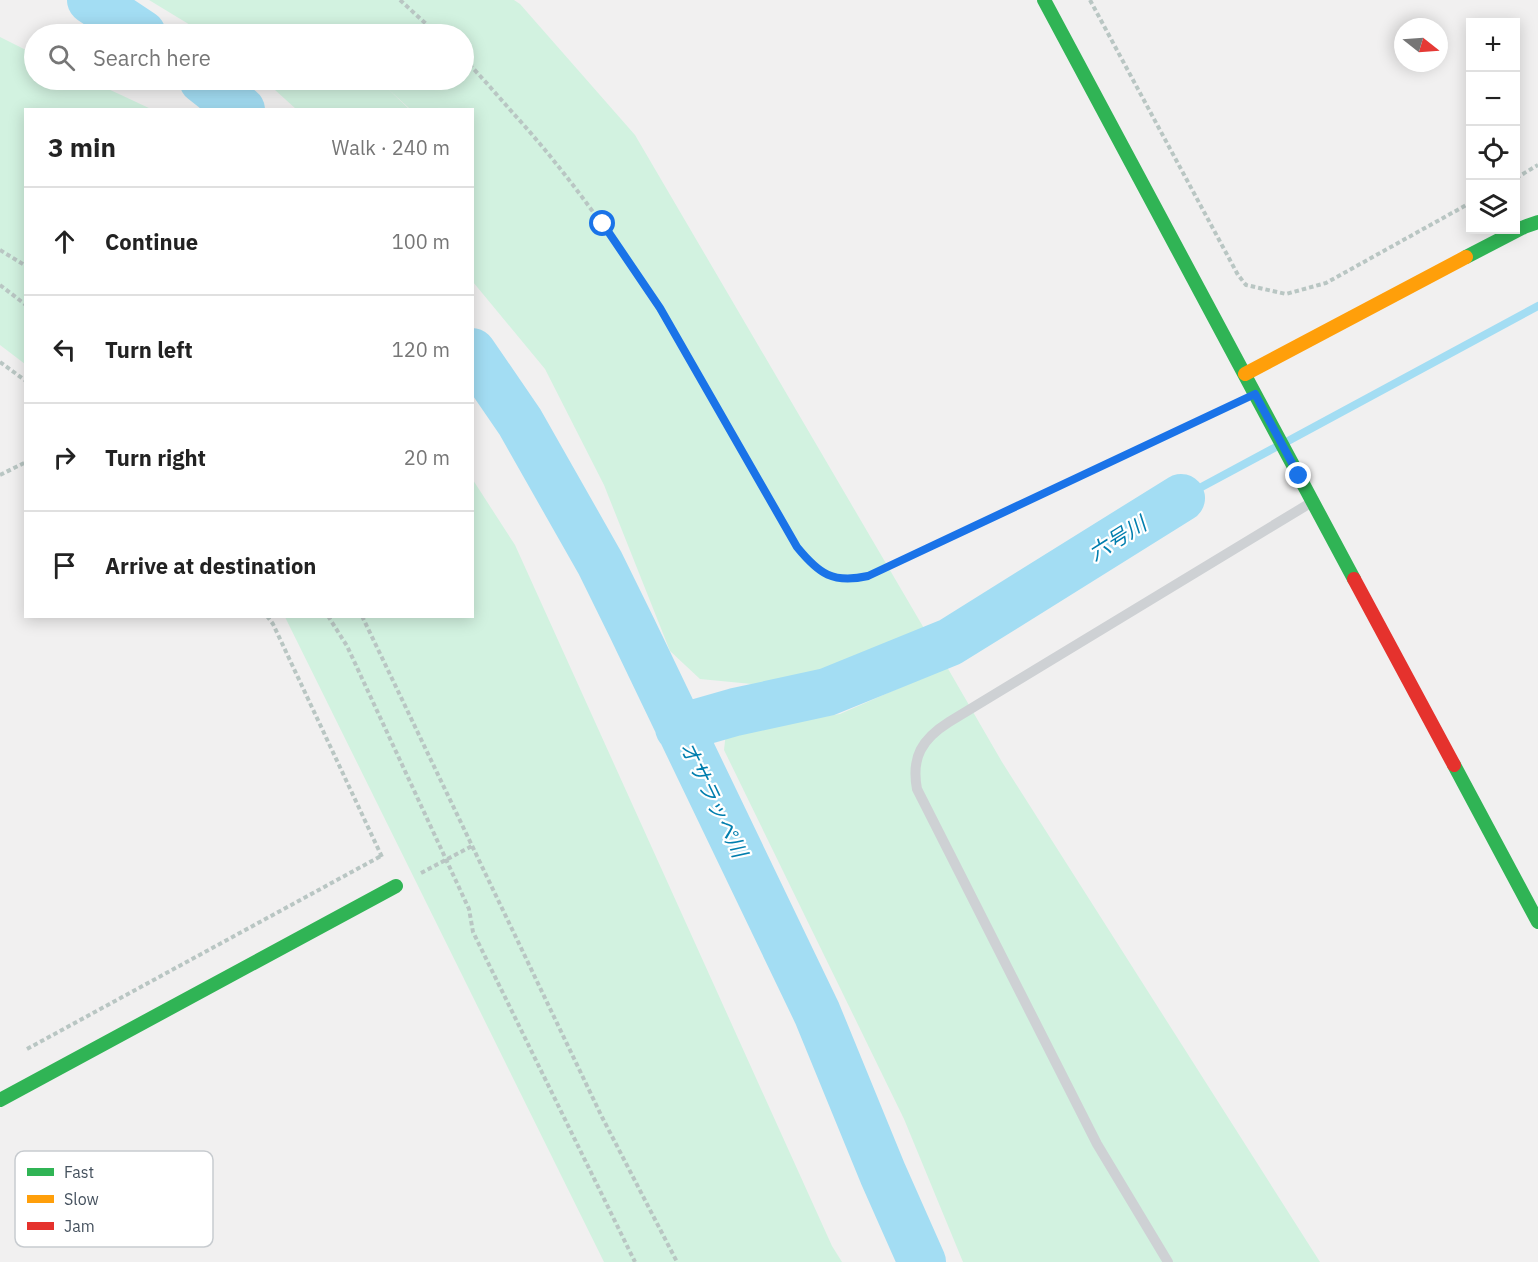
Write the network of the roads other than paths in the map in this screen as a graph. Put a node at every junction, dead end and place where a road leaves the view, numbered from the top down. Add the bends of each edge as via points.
1 (1044, 0) edge
2 (1538, 222) edge
3 (1245, 374) junction
4 (1312, 502) junction
5 (396, 886) road end
6 (1538, 922) edge
7 (0, 1100) edge
8 (1168, 1262) edge

1 - 3 street
2 - 3 street
3 - 4 street
4 - 6 street
4 - 8 lane via 949,722 934,732 917,756 917,789 1097,1144
5 - 7 street

